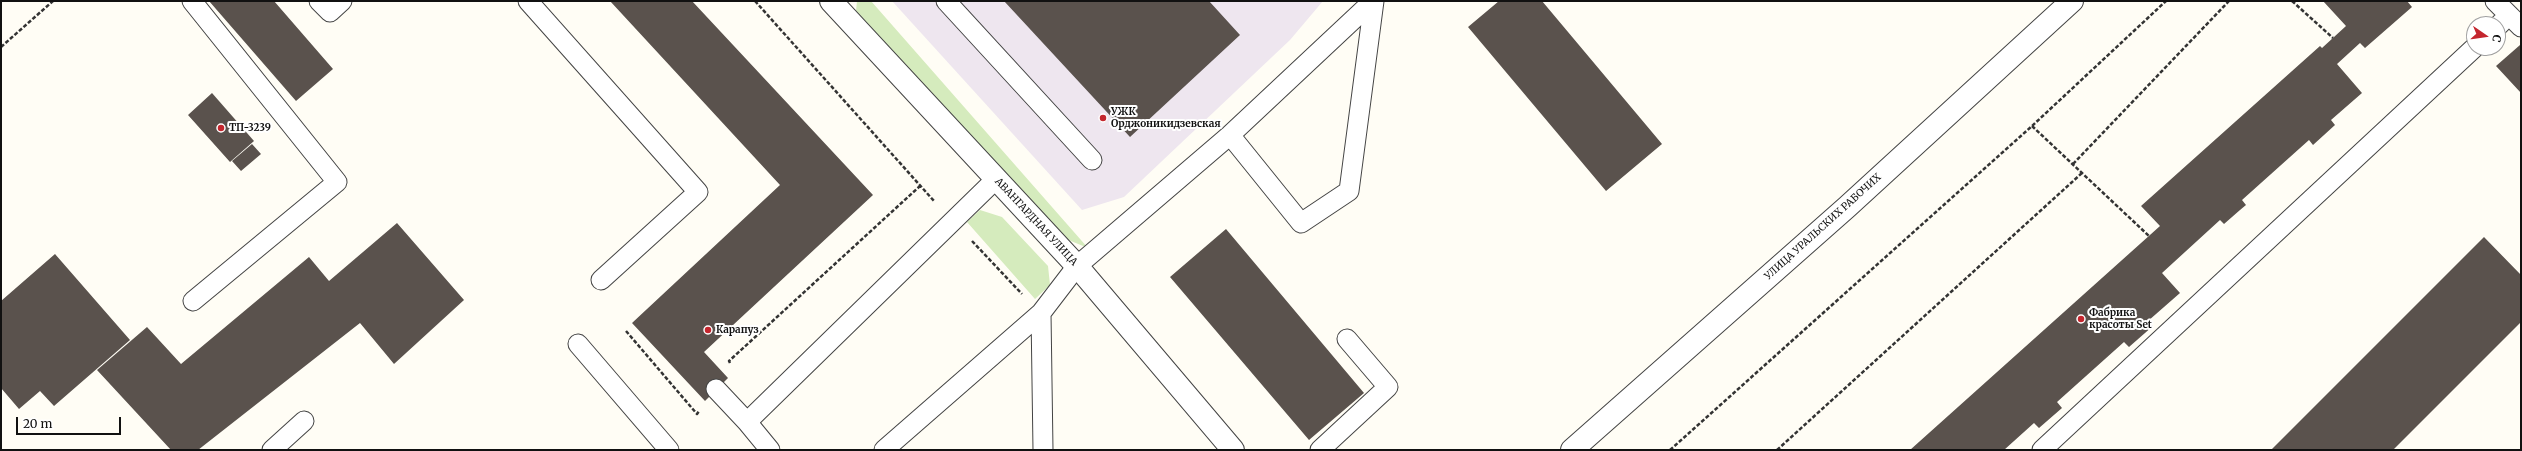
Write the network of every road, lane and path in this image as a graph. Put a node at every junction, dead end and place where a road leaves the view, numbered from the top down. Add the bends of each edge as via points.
1 (53, 1) edge
2 (192, 1) edge
3 (319, 1) edge
4 (342, 1) edge
5 (528, 1) edge
6 (755, 1) edge
7 (831, 1) edge
8 (946, 1) edge
9 (1373, 1) edge
10 (2072, 1) edge
11 (2166, 1) edge
12 (2229, 1) edge
13 (2292, 1) edge
14 (2495, 1) edge
15 (2509, 23) edge
16 (2333, 38) dead end
17 (1, 47) edge
18 (2466, 55) edge
19 (2032, 126) junction
20 (1230, 135) junction
21 (1092, 160) dead end
22 (2073, 164) junction
23 (2082, 173) junction
24 (996, 179) junction
25 (920, 186) junction
26 (953, 221) junction
27 (2149, 236) dead end
28 (1077, 266) junction
29 (601, 280) dead end
30 (1025, 297) dead end
31 (193, 301) dead end
32 (1041, 313) junction
33 (626, 331) dead end
34 (1347, 339) dead end
35 (578, 344) dead end
36 (718, 391) junction
37 (304, 421) dead end
38 (747, 422) junction
39 (272, 450) edge
40 (669, 450) edge
41 (770, 450) edge
42 (884, 450) edge
43 (1043, 450) edge
44 (1233, 450) edge
45 (1320, 450) edge
46 (1572, 450) edge
47 (1670, 450) edge
48 (1777, 450) edge
49 (2042, 450) edge

1 - 17 path
2 - 31 lane via 337,182
3 - 4 lane via 330,12
5 - 29 lane via 698,192
6 - 25 path
7 - 24 street, АВАНГАРДНАЯ УЛИЦА
8 - 21 lane
9 - 20 lane
9 - 20 lane via 1349,192 1301,223
10 - 46 street, УЛИЦА УРАЛЬСКИХ РАБОЧИХ via 1847,206
11 - 19 path
12 - 22 path
13 - 16 path
14 - 15 lane
18 - 49 lane
19 - 22 path
19 - 47 path
20 - 28 lane
22 - 23 path
23 - 27 path
23 - 48 path
24 - 26 lane
24 - 28 street, АВАНГАРДНАЯ УЛИЦА
25 - 26 path
25 - 36 path via 729,361 739,374
26 - 30 path
26 - 38 lane
28 - 32 lane
28 - 44 street, АВАНГАРДНАЯ УЛИЦА
32 - 42 lane
32 - 43 lane
33 - 36 path via 697,414
34 - 45 lane via 1388,387
35 - 40 lane
36 - 38 lane
37 - 39 lane
38 - 41 lane

